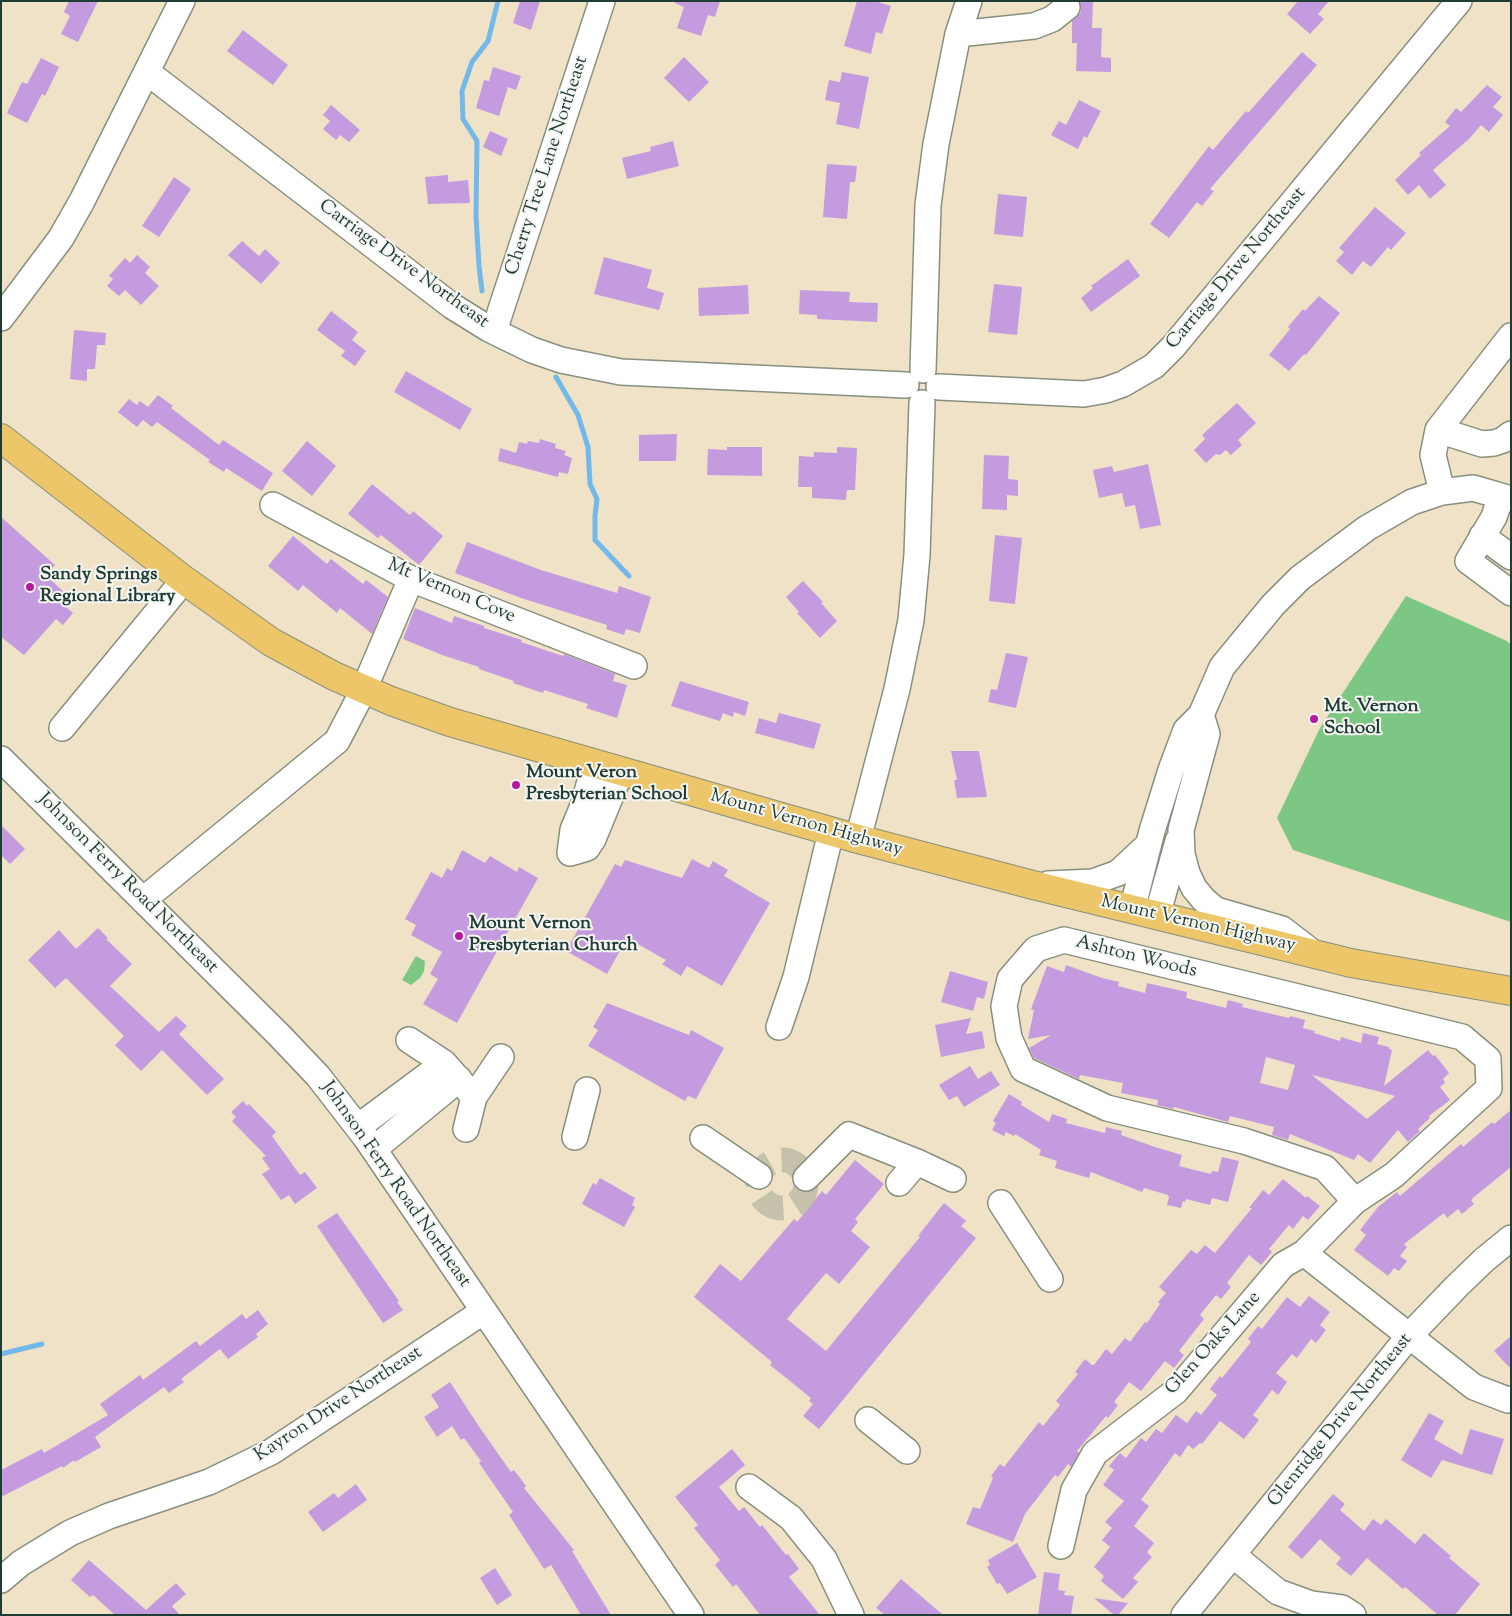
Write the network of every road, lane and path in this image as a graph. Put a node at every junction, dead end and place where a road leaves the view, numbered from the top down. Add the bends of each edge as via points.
1 (182, 1) edge
2 (602, 1) edge
3 (970, 1) edge
4 (1460, 1) edge
5 (1067, 7) dead end
6 (958, 34) junction
7 (146, 72) junction
8 (1, 318) edge
9 (494, 331) junction
10 (1511, 336) edge
11 (922, 386) junction
12 (1438, 430) junction
13 (1511, 434) edge
14 (1, 438) edge
15 (1442, 492) junction
16 (1506, 497) edge
17 (273, 505) dead end
18 (1482, 536) junction
19 (1511, 556) edge
20 (410, 579) junction
21 (184, 580) junction
22 (1511, 593) edge
23 (634, 666) dead end
24 (364, 689) junction
25 (1201, 715) junction
26 (62, 728) dead end
27 (1, 759) edge
28 (595, 764) junction
29 (621, 771) junction
30 (1181, 830) junction
31 (831, 832) junction
32 (858, 840) junction
33 (1148, 845) junction
34 (1033, 885) junction
35 (143, 900) junction
36 (1144, 913) junction
37 (1312, 952) junction
38 (1511, 991) edge
39 (779, 1027) dead end
40 (409, 1040) dead end
41 (501, 1057) dead end
42 (459, 1080) junction
43 (588, 1090) dead end
44 (358, 1127) junction
45 (466, 1129) dead end
46 (575, 1137) dead end
47 (703, 1138) dead end
48 (374, 1149) junction
49 (917, 1162) junction
50 (759, 1176) dead end
51 (806, 1178) tunnel mouth
52 (952, 1180) dead end
53 (899, 1183) dead end
54 (1355, 1200) junction
55 (1002, 1203) dead end
56 (1511, 1238) edge
57 (1304, 1252) junction
58 (1050, 1279) dead end
59 (484, 1311) junction
60 (1409, 1336) junction
61 (1511, 1399) edge
62 (868, 1420) dead end
63 (907, 1451) dead end
64 (749, 1487) dead end
65 (1061, 1546) dead end
66 (1233, 1555) junction
67 (1, 1580) edge
68 (691, 1615) edge
69 (851, 1615) edge
70 (1184, 1615) edge
71 (1353, 1615) edge

1 - 7 street
2 - 9 street, Cherry Tree Lane Northeast
3 - 6 street
4 - 11 street, Carriage Drive Northeast via 1154,366 1123,384 1084,394
5 - 6 street via 1052,20 1034,26
6 - 11 street via 936,144 928,205
7 - 8 street via 61,238
7 - 9 street, Carriage Drive Northeast via 452,306
9 - 11 street, Carriage Drive Northeast via 561,360 621,372
10 - 12 street
11 - 32 street via 917,555 911,620 897,689
12 - 13 street via 1482,444 1503,440
12 - 15 street via 1433,455
14 - 21 main road, Mount Vernon Highway
15 - 16 street via 1473,488
15 - 25 street via 1412,502 1366,528 1300,578 1273,605 1222,667
16 - 18 street
17 - 20 street, Mt Vernon Cove
18 - 19 street
18 - 22 street via 1468,561
20 - 23 street, Mt Vernon Cove
20 - 24 street
21 - 24 main road, Mount Vernon Highway via 271,642
21 - 26 street
24 - 28 main road, Mount Vernon Highway via 450,722
24 - 35 street via 337,741
25 - 30 street via 1207,734
25 - 33 street via 1186,730
27 - 35 street, Johnson Ferry Road Northeast
28 - 29 main road, Mount Vernon Highway
28 - 29 street via 573,830 570,853 587,848 593,839
29 - 31 main road, Mount Vernon Highway
30 - 36 street
30 - 37 street via 1187,873 1204,900 1216,910 1282,929
31 - 32 main road, Mount Vernon Highway
31 - 39 street via 796,977
32 - 34 main road, Mount Vernon Highway
33 - 34 street via 1118,873 1093,882
33 - 36 street
34 - 36 main road, Mount Vernon Highway
35 - 44 street, Johnson Ferry Road Northeast via 318,1076
36 - 37 main road, Mount Vernon Highway
37 - 38 main road, Mount Vernon Highway via 1351,963
40 - 42 street
41 - 42 street
42 - 44 street
42 - 45 street
42 - 48 street
43 - 46 street
44 - 48 street, Johnson Ferry Road Northeast
47 - 50 street
48 - 59 street, Johnson Ferry Road Northeast
49 - 51 street via 849,1135
49 - 52 street
49 - 53 street
54 - 54 street, Ashton Woods via 1325,1168 1244,1141 1107,1108 1023,1069 1009,1038 1004,1006 1010,979 1036,949 1064,940 1462,1037 1488,1059 1489,1088 1394,1175
54 - 57 street, Glen Oaks Lane
55 - 58 street
56 - 60 street, Glenridge Drive Northeast via 1484,1260
57 - 60 street
57 - 65 street, Glen Oaks Lane via 1283,1265 1176,1391 1095,1453 1074,1490
59 - 67 street, Kayron Drive Northeast via 271,1452 209,1482 109,1516 70,1533 21,1563
59 - 68 street, Johnson Ferry Road Northeast
60 - 61 street via 1474,1387
60 - 66 street, Glenridge Drive Northeast
62 - 63 street
64 - 69 street via 791,1518 824,1559
66 - 70 street, Glenridge Drive Northeast
66 - 71 street via 1278,1592 1311,1604 1342,1608

